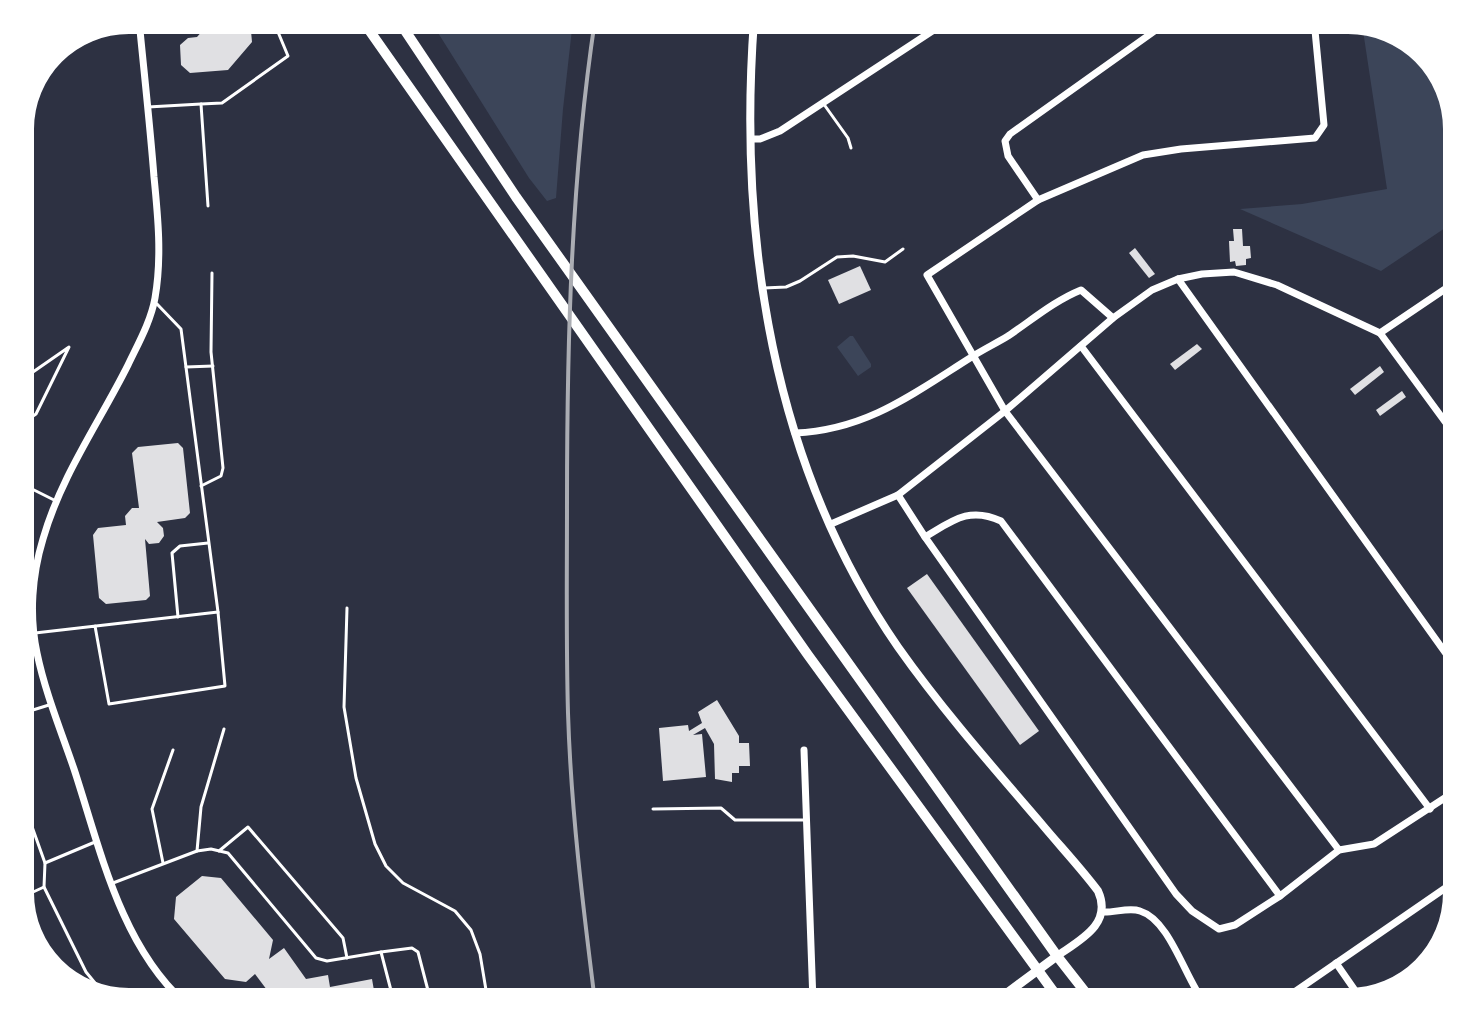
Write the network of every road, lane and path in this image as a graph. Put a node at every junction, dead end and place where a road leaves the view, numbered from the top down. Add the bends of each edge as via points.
1 (143, 34) edge
2 (279, 34) edge
3 (372, 34) edge
4 (407, 34) edge
5 (754, 34) edge
6 (928, 34) edge
7 (1150, 34) edge
8 (1315, 34) edge
9 (823, 103) junction
10 (201, 104) junction
11 (148, 107) junction
12 (751, 139) junction
13 (851, 148) dead end
14 (1038, 200) junction
15 (208, 206) dead end
16 (903, 249) dead end
17 (212, 273) dead end
18 (1178, 279) junction
19 (761, 288) junction
20 (1443, 290) edge
21 (155, 302) junction
22 (1113, 318) junction
23 (1380, 333) junction
24 (1081, 346) junction
25 (972, 357) junction
26 (213, 366) junction
27 (186, 367) junction
28 (34, 371) edge
29 (1005, 411) junction
30 (34, 415) edge
31 (1443, 419) edge
32 (795, 433) junction
33 (201, 486) junction
34 (34, 490) edge
35 (898, 495) junction
36 (58, 502) junction
37 (831, 524) junction
38 (925, 537) junction
39 (209, 543) junction
40 (34, 585) edge
41 (347, 608) dead end
42 (218, 612) junction
43 (178, 617) junction
44 (34, 623) edge
45 (95, 626) junction
46 (35, 633) junction
47 (1443, 649) edge
48 (53, 704) junction
49 (34, 710) edge
50 (224, 729) dead end
51 (173, 750) dead end
52 (804, 750) dead end
53 (1443, 800) edge
54 (653, 809) dead end
55 (1430, 809) junction
56 (807, 820) junction
57 (34, 832) edge
58 (98, 841) junction
59 (1339, 850) junction
60 (197, 851) junction
61 (219, 851) junction
62 (45, 863) junction
63 (163, 863) junction
64 (113, 883) junction
65 (44, 887) junction
66 (1443, 890) edge
67 (34, 892) edge
68 (1280, 896) junction
69 (1102, 912) junction
70 (381, 952) junction
71 (1057, 956) junction
72 (347, 958) junction
73 (1336, 963) junction
74 (1037, 971) junction
75 (93, 980) edge
76 (172, 988) edge
77 (390, 988) edge
78 (428, 988) edge
79 (486, 988) edge
80 (813, 988) edge
81 (1014, 988) edge
82 (1050, 988) edge
83 (1082, 988) edge
84 (1196, 988) edge
85 (1300, 988) edge
86 (1353, 988) edge

1 - 11 street
2 - 10 lane via 288,56 222,103
3 - 74 main road
4 - 71 main road via 516,197
5 - 12 street
6 - 9 street
7 - 14 street via 1005,141 1008,156
8 - 14 street via 1324,125 1315,138 1143,155
9 - 12 street via 780,131
9 - 13 lane
10 - 11 lane
10 - 15 lane
11 - 21 street via 159,264
12 - 19 street
14 - 25 street via 927,275
16 - 19 lane via 885,262 837,257 786,287
17 - 26 lane
18 - 22 street
18 - 23 street via 1234,272 1277,285
18 - 47 street
19 - 32 street
20 - 23 street
21 - 27 lane via 181,329
21 - 36 street
22 - 24 street
22 - 25 street via 1081,290
23 - 31 street
24 - 29 street
24 - 55 street
25 - 29 street
25 - 32 street via 864,420
26 - 27 lane
26 - 33 lane via 223,468 221,476
27 - 33 lane
28 - 30 lane via 69,347
29 - 35 street
29 - 59 street
32 - 37 street
33 - 39 lane
34 - 36 lane
35 - 37 street
35 - 38 street
36 - 40 street via 37,560
37 - 69 street via 896,644 1093,885
38 - 68 street via 961,516 988,514 1001,521
38 - 68 street via 1192,911 1219,929 1235,925
39 - 42 lane
39 - 43 lane via 180,546 172,553
41 - 79 lane via 344,707 375,844 403,883 455,911 471,930
42 - 43 lane
42 - 45 lane via 225,686 109,704
43 - 45 lane
44 - 46 street
45 - 46 lane
46 - 48 street
48 - 49 lane
48 - 58 street
50 - 60 lane via 201,807
51 - 63 lane via 152,809
52 - 56 street
53 - 55 street
54 - 56 lane via 721,808 735,820
55 - 59 street via 1374,844
56 - 80 street
57 - 62 lane
58 - 62 lane
58 - 64 street
59 - 68 street
60 - 61 lane
60 - 63 lane
61 - 72 lane via 242,867 316,958
61 - 72 lane via 248,827 343,938
62 - 65 lane
63 - 64 lane
64 - 76 street via 145,955
65 - 67 lane
65 - 75 lane
66 - 73 street
69 - 71 street via 1094,929
69 - 84 street via 1134,910 1154,919
70 - 72 lane
70 - 77 lane
70 - 78 lane via 416,950
71 - 74 main road
71 - 83 main road
73 - 85 street
73 - 86 street
74 - 81 main road
74 - 82 main road

